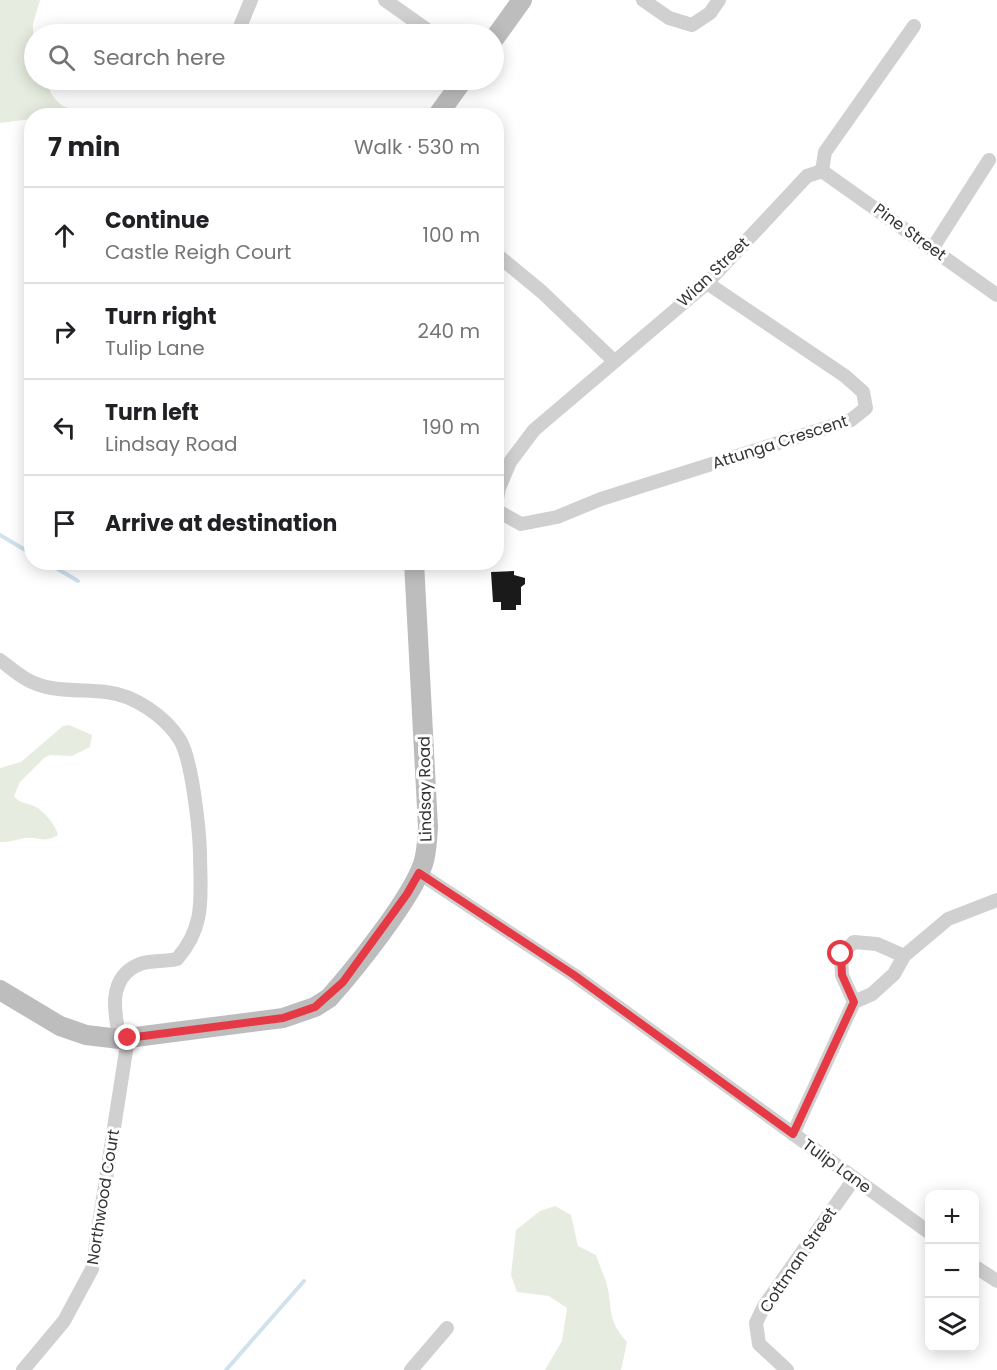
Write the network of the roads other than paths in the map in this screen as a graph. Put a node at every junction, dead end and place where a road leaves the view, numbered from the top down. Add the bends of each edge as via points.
1 (251, 0) edge
2 (385, 0) edge
3 (522, 0) edge
4 (643, 0) edge
5 (719, 0) edge
6 (241, 24) edge
7 (419, 24) edge
8 (504, 25) edge
9 (914, 26) dead end
10 (456, 90) edge
11 (443, 108) edge
12 (988, 160) dead end
13 (822, 171) junction
14 (932, 249) junction
15 (504, 260) edge
16 (707, 283) junction
17 (997, 295) edge
18 (613, 360) junction
19 (504, 476) edge
20 (504, 514) edge
21 (414, 570) edge
22 (0, 660) edge
23 (419, 873) junction
24 (997, 900) edge
25 (904, 956) junction
26 (0, 990) edge
27 (854, 1002) junction
28 (124, 1039) junction
29 (793, 1134) junction
30 (854, 1179) junction
31 (925, 1229) edge
32 (979, 1269) edge
33 (997, 1281) edge
34 (447, 1328) dead end
35 (23, 1370) edge
36 (411, 1370) edge
37 (787, 1370) edge

1 - 6 street
2 - 7 street
3 - 8 street
4 - 5 street via 669,18 692,25 710,13
9 - 13 street via 825,152
10 - 11 street
12 - 14 street
13 - 14 street, Pine Street
13 - 16 street, Wian Street via 807,176
14 - 17 street, Pine Street
15 - 18 street via 543,292
16 - 18 street, Wian Street
16 - 20 street, Attunga Crescent via 845,376 863,392 866,408 851,420 601,499 557,517 521,524
18 - 19 street, Wian Street via 534,430
21 - 23 street, Lindsay Road via 428,827
22 - 28 street via 27,680 54,688 129,696 168,726 181,742 199,820 201,914 192,939 177,959 140,964 124,976 115,991 114,1009
23 - 28 street, Lindsay Road via 343,982 315,1007 283,1018
23 - 29 street, Tulip Lane via 574,975
24 - 25 street via 948,920
25 - 27 street via 894,974 872,994
25 - 27 street via 877,944 854,942 841,954 842,975
26 - 28 street, Lindsay Road via 60,1026 86,1035
27 - 29 street
28 - 35 street, Northwood Court via 92,1269 64,1321
29 - 30 street, Tulip Lane
30 - 31 street, Tulip Lane
30 - 37 street, Cottman Street via 756,1323 759,1344
32 - 33 street
34 - 36 street

